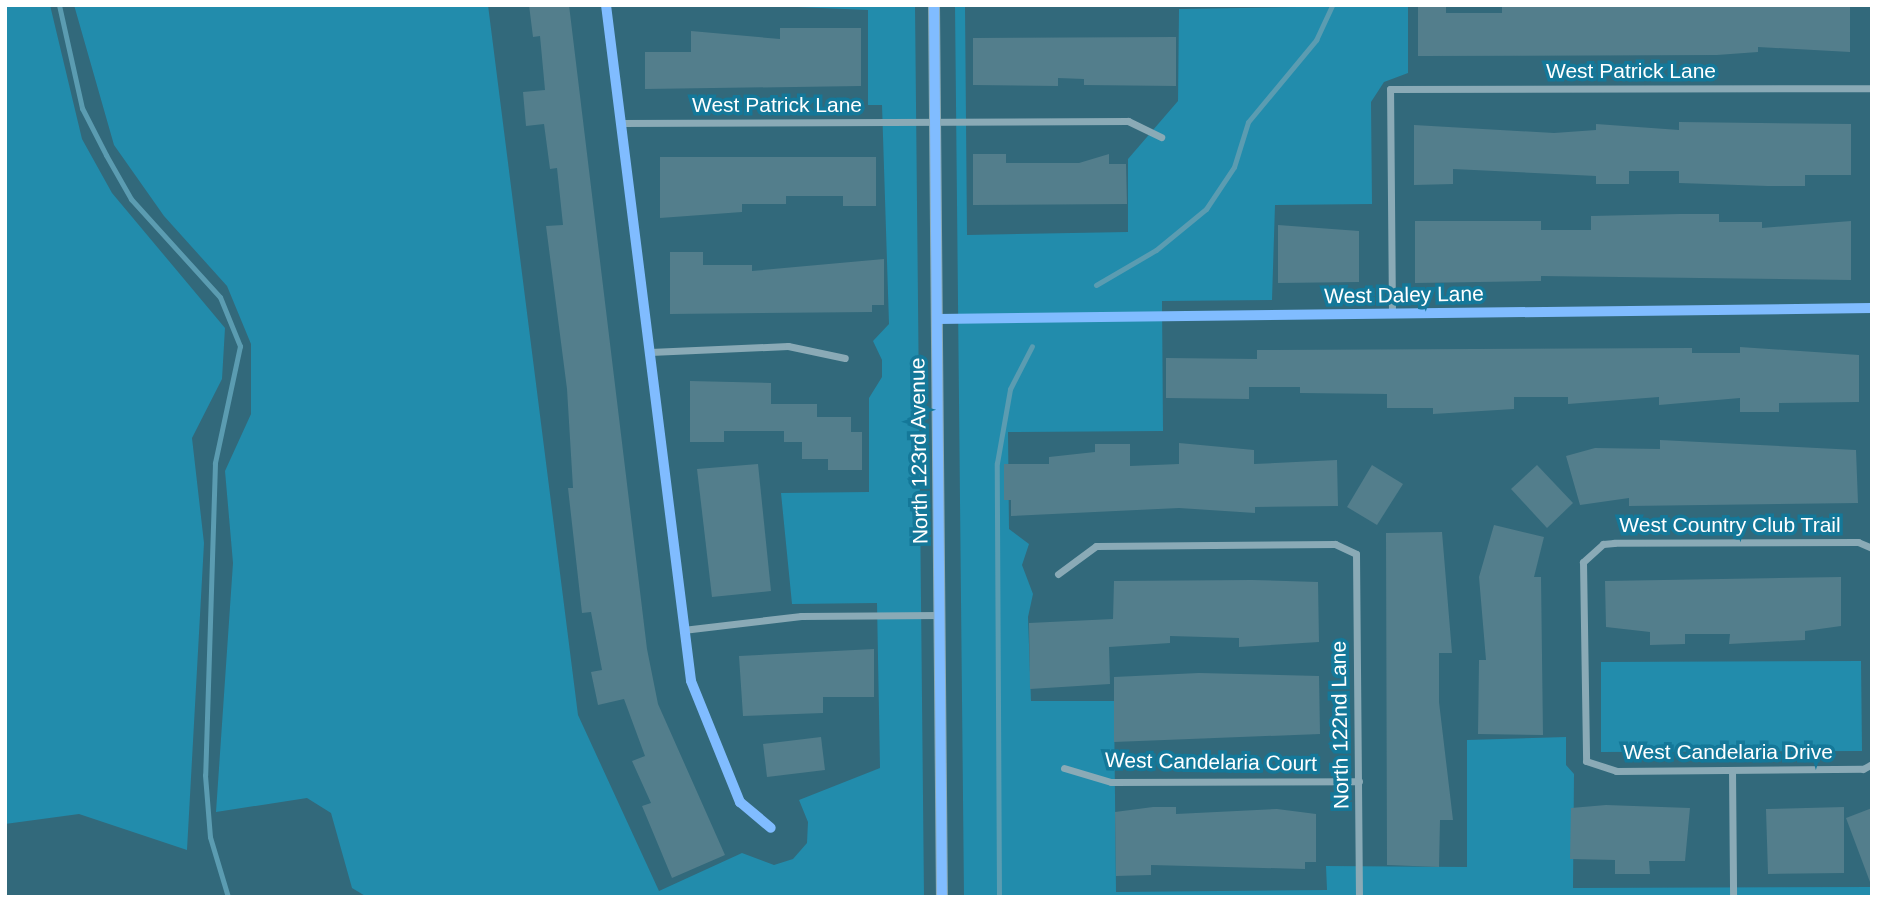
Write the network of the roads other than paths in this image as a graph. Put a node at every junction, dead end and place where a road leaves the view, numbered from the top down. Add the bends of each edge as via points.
1 (606, 5) edge
2 (933, 5) edge
3 (1872, 88) edge
4 (935, 122) junction
5 (620, 124) junction
6 (1161, 137) dead end
7 (1872, 308) edge
8 (1392, 314) junction
9 (937, 319) junction
10 (650, 352) junction
11 (845, 358) dead end
12 (1872, 548) edge
13 (1059, 574) dead end
14 (941, 615) junction
15 (683, 630) junction
16 (1586, 761) joint
17 (1872, 764) edge
18 (1064, 768) dead end
19 (1732, 770) junction
20 (1359, 781) junction
21 (771, 828) dead end
22 (942, 897) edge
23 (1359, 897) edge
24 (1733, 897) edge

1 - 5 street
2 - 4 street, North 123rd Avenue
3 - 8 street, West Patrick Lane via 1390,89
4 - 5 street, West Patrick Lane
4 - 6 street, West Patrick Lane via 1128,121
4 - 9 street, North 123rd Avenue
5 - 10 street
7 - 8 street, West Daley Lane
8 - 9 street, West Daley Lane
9 - 14 street, North 123rd Avenue
10 - 11 street via 788,346
10 - 15 street
12 - 16 street, West Country Club Trail via 1858,542 1627,543 1590,552 1583,562
13 - 20 street, North 122nd Lane via 1096,547 1335,544 1356,554
14 - 15 street via 801,616
14 - 22 street, North 123rd Avenue
15 - 21 street via 697,705 740,802
16 - 19 street, West Candelaria Drive via 1616,771
17 - 19 street, West Candelaria Drive via 1863,769
18 - 20 street, West Candelaria Court via 1111,782
19 - 24 street
20 - 23 street, North 122nd Lane

